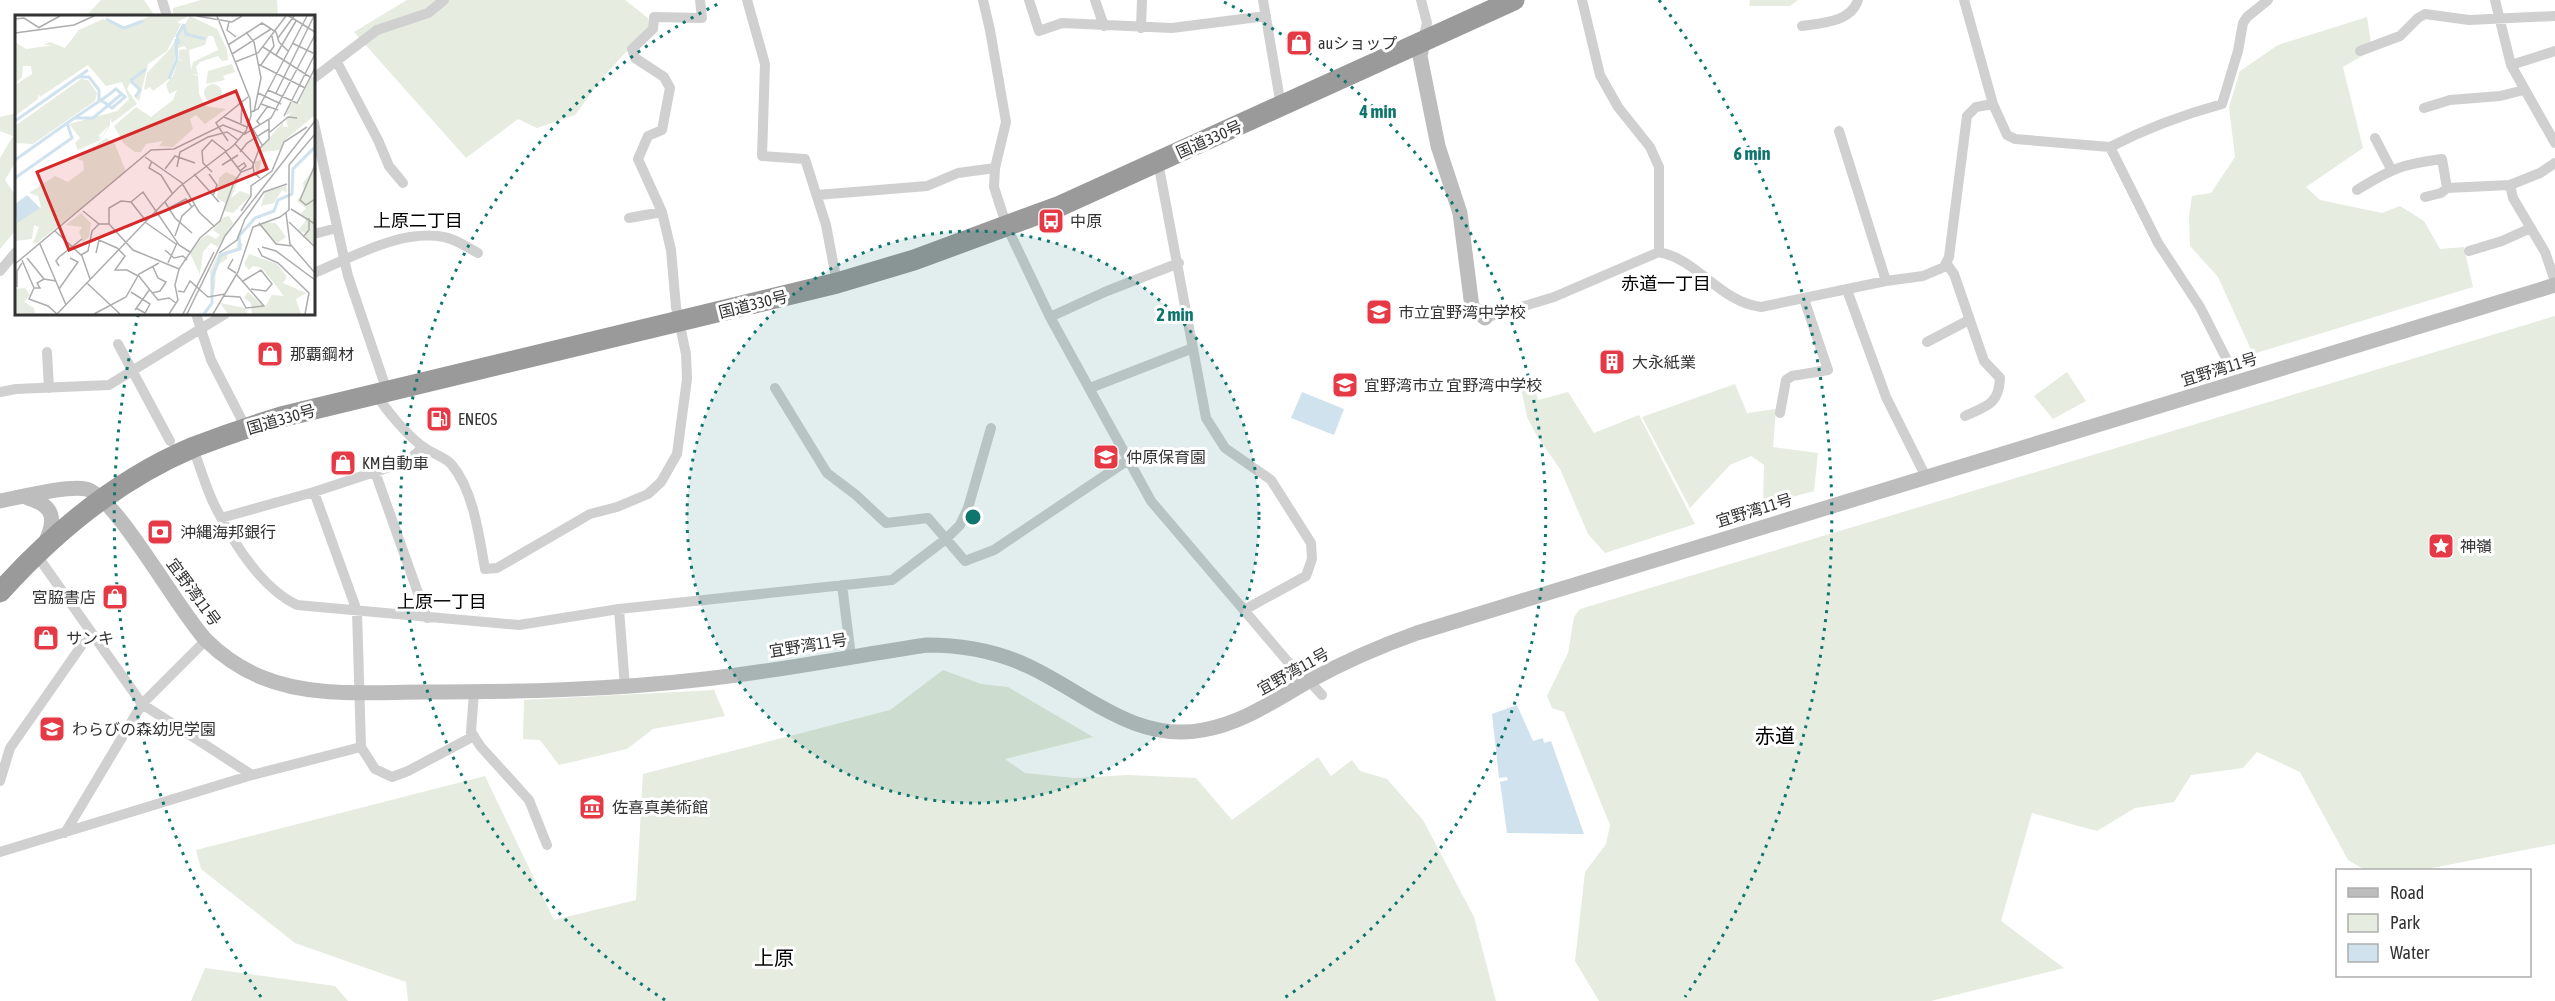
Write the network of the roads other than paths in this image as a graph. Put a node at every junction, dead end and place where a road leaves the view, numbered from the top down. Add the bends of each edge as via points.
1 (162, 0) edge
2 (444, 0) edge
3 (700, 0) edge
4 (747, 0) edge
5 (982, 0) edge
6 (1029, 0) edge
7 (1095, 0) edge
8 (1142, 0) edge
9 (1263, 0) edge
10 (1421, 0) edge
11 (1514, 0) edge
12 (1582, 0) edge
13 (1858, 0) edge
14 (1964, 0) edge
15 (2268, 0) edge
16 (2495, 0) edge
17 (166, 15) edge
18 (1266, 16) junction
19 (2555, 16) edge
20 (2501, 17) junction
21 (1104, 26) junction
22 (1802, 26) dead end
23 (1141, 28) junction
24 (1423, 41) junction
25 (2360, 51) dead end
26 (2555, 51) edge
27 (336, 62) junction
28 (2511, 65) junction
29 (315, 77) edge
30 (2524, 90) junction
31 (1993, 104) junction
32 (1281, 106) junction
33 (2424, 108) dead end
34 (1839, 131) dead end
35 (315, 135) edge
36 (2375, 138) dead end
37 (2555, 142) edge
38 (2110, 147) junction
39 (317, 160) edge
40 (1158, 162) junction
41 (2555, 163) edge
42 (995, 168) junction
43 (2391, 169) junction
44 (403, 183) dead end
45 (2510, 185) junction
46 (2447, 188) junction
47 (2357, 190) dead end
48 (817, 195) junction
49 (2425, 197) dead end
50 (662, 212) junction
51 (629, 218) dead end
52 (1007, 227) junction
53 (337, 228) junction
54 (2531, 228) junction
55 (315, 234) edge
56 (2469, 251) dead end
57 (1659, 252) junction
58 (15, 253) edge
59 (478, 253) dead end
60 (345, 260) junction
61 (1179, 263) junction
62 (1946, 263) junction
63 (0, 271) edge
64 (315, 273) edge
65 (1886, 281) junction
66 (837, 283) junction
67 (2555, 283) edge
68 (1847, 290) junction
69 (1804, 299) junction
70 (196, 315) edge
71 (223, 315) edge
72 (1050, 317) junction
73 (1485, 318) joint
74 (1969, 320) junction
75 (679, 322) junction
76 (201, 326) junction
77 (1927, 342) dead end
78 (118, 344) dead end
79 (1193, 348) junction
80 (47, 352) dead end
81 (2229, 364) dead end
82 (132, 371) junction
83 (49, 388) junction
84 (775, 388) dead end
85 (1090, 388) junction
86 (0, 392) edge
87 (382, 392) junction
88 (1780, 413) dead end
89 (1965, 416) dead end
90 (246, 428) junction
91 (991, 428) dead end
92 (170, 441) dead end
93 (423, 447) junction
94 (193, 448) junction
95 (1128, 460) junction
96 (375, 472) junction
97 (1926, 477) junction
98 (314, 492) junction
99 (25, 497) junction
100 (103, 498) junction
101 (0, 501) edge
102 (221, 518) junction
103 (946, 539) junction
104 (39, 551) junction
105 (842, 585) junction
106 (0, 592) edge
107 (619, 609) junction
108 (1244, 610) junction
109 (357, 611) junction
110 (428, 618) junction
111 (91, 632) junction
112 (206, 640) junction
113 (851, 656) junction
114 (1307, 682) junction
115 (625, 687) junction
116 (360, 692) junction
117 (474, 692) junction
118 (1322, 695) dead end
119 (142, 704) junction
120 (474, 736) junction
121 (361, 747) junction
122 (252, 775) junction
123 (0, 781) edge
124 (65, 833) junction
125 (547, 845) dead end
126 (0, 852) edge

1 - 17 street
2 - 27 street via 428,13 377,30
3 - 50 street via 702,18 654,17 653,29 632,49 635,58 664,78 670,88 662,130 648,136 638,159
4 - 48 street via 765,64 762,156 805,159
5 - 42 street via 1006,122
6 - 21 street via 1039,31 1062,23
7 - 21 street
8 - 23 street
9 - 18 street
10 - 24 street via 1427,23
11 - 24 highway, 国道330号
12 - 57 street via 1600,75 1618,107 1650,147 1659,167
13 - 22 street via 1850,13 1834,21
14 - 31 street
15 - 38 street via 2243,23 2222,104 2145,129
16 - 20 street
18 - 23 street
18 - 32 street
19 - 20 street
20 - 25 street via 2469,20 2425,14 2400,36
20 - 28 street
21 - 23 street
24 - 32 highway, 国道330号
24 - 73 street via 1420,56 1438,146 1460,213 1472,307
26 - 28 street
27 - 29 street
27 - 44 street via 389,166
28 - 30 street
30 - 33 street via 2500,96 2450,99
30 - 37 street
31 - 38 street via 2007,135 2015,139
31 - 62 street via 1976,107 1967,116
32 - 40 highway, 国道330号
34 - 65 street
35 - 39 street
36 - 43 street
38 - 81 street via 2157,243 2200,307
39 - 53 street
40 - 52 highway, 国道330号
40 - 61 street
41 - 45 street
42 - 48 street via 958,173 927,186
42 - 52 street via 994,187
43 - 46 street via 2442,159
43 - 47 street
45 - 46 street
45 - 54 street via 2513,198
46 - 49 street
48 - 66 street
50 - 51 street
50 - 75 street via 671,250
52 - 66 highway, 国道330号
52 - 72 street
53 - 55 street
53 - 60 street
54 - 56 street
54 - 67 street via 2545,252
57 - 69 street via 1674,255 1744,305 1761,308
57 - 73 street via 1554,297
58 - 63 street
59 - 60 street via 447,237 423,235
60 - 64 street
60 - 87 street
61 - 72 street
61 - 79 street
62 - 65 street via 1923,276
62 - 74 street via 1954,274
65 - 68 street
66 - 75 highway, 国道330号
67 - 97 street, 宜野湾11号
68 - 69 street
68 - 97 street via 1886,397
69 - 88 street via 1828,370 1786,380
70 - 76 street
71 - 76 street
72 - 85 street
74 - 77 street
74 - 89 street via 1983,361 2000,378 1999,393 1987,406
75 - 87 highway, 国道330号
75 - 93 street via 687,379 677,454 661,482 648,494 590,514 497,568 485,569 470,499 459,474 451,462
76 - 82 street
76 - 90 street via 211,360
78 - 82 street
79 - 85 street
79 - 108 street via 1206,418 1225,448 1271,480 1311,543 1312,559 1306,576
80 - 83 street
82 - 83 street via 109,385
82 - 92 street
83 - 86 street
84 - 103 street via 826,473 886,523 928,518
85 - 95 street
87 - 90 highway, 国道330号
87 - 93 street via 383,406
90 - 94 highway, 国道330号
91 - 103 street via 968,508 960,525
93 - 96 street via 408,461
94 - 100 highway, 国道330号
94 - 102 street
95 - 103 street via 994,550 965,561
95 - 108 street via 1151,501
96 - 98 street
96 - 110 street
97 - 114 street, 宜野湾11号 via 1417,633 1375,648
98 - 102 street
98 - 109 street
99 - 100 street via 77,488
99 - 101 street
99 - 104 street via 40,501 51,513 52,524
100 - 104 highway, 国道330号
100 - 112 street, 宜野湾11号
102 - 109 street via 261,578 281,597 297,605
103 - 105 street via 892,580
104 - 106 highway, 国道330号
104 - 111 street
105 - 107 street
105 - 113 street
107 - 110 street via 519,625
107 - 115 street
108 - 114 street
109 - 110 street
109 - 116 street
111 - 119 street
111 - 123 street via 10,748
112 - 116 street, 宜野湾11号 via 245,669 278,683 310,690
112 - 119 street
113 - 114 street, 宜野湾11号 via 927,645 989,651 1029,666 1125,720 1160,731 1224,725
113 - 115 street, 宜野湾11号 via 706,679
114 - 118 street
115 - 117 street, 宜野湾11号
116 - 117 street, 宜野湾11号
116 - 121 street
117 - 120 street
119 - 122 street
119 - 124 street
120 - 121 street via 392,777 375,769
120 - 125 street via 528,800
121 - 122 street
122 - 124 street
124 - 126 street

